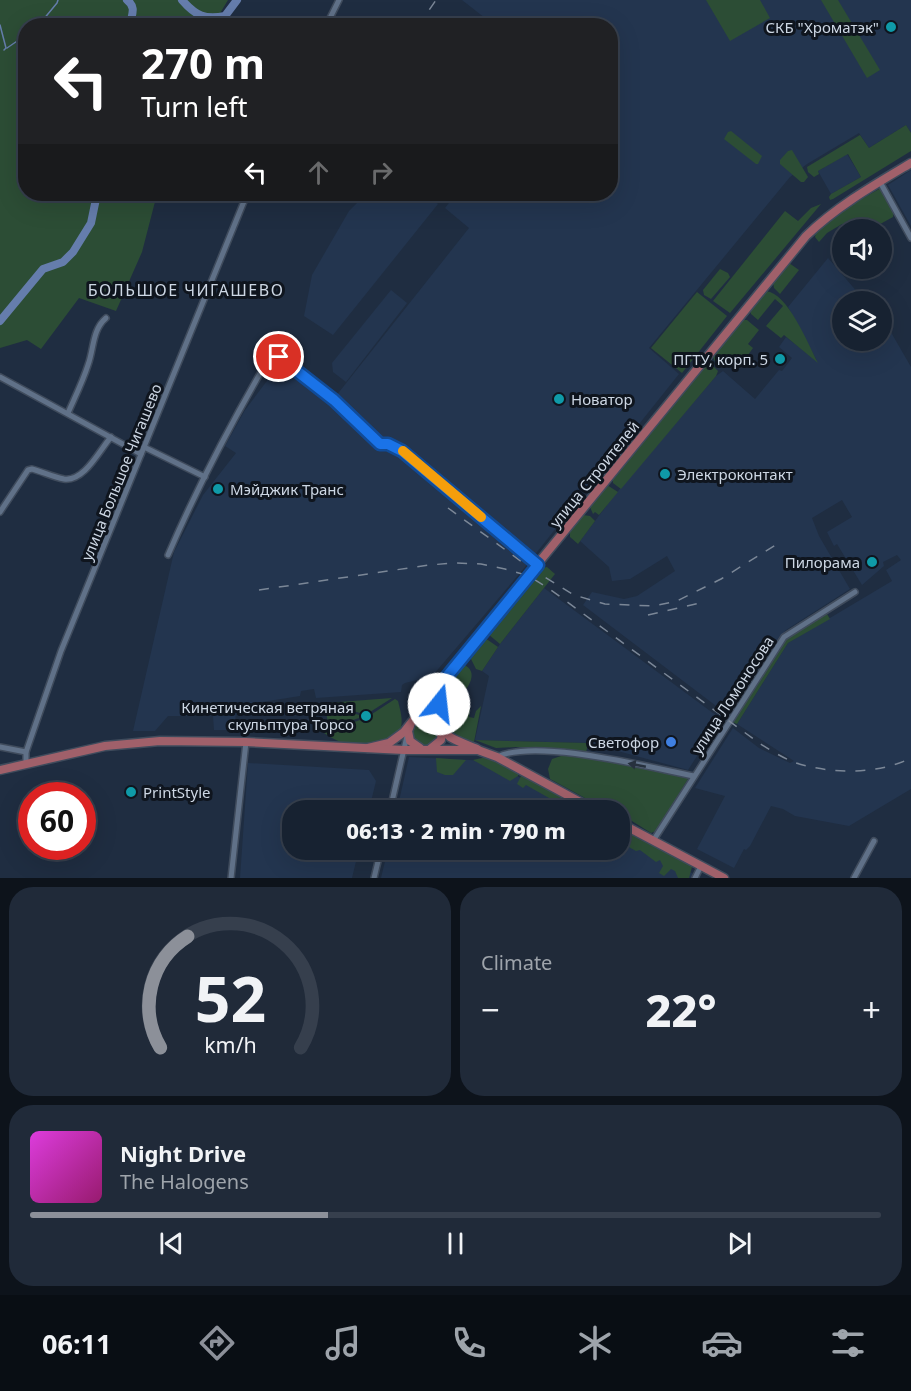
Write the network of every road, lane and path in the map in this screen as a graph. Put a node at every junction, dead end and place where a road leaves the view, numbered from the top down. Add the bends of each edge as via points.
1 (339, 0) edge
2 (330, 18) edge
3 (911, 163) edge
4 (880, 182) junction
5 (244, 201) edge
6 (911, 238) edge
7 (106, 318) dead end
8 (0, 377) edge
9 (68, 413) junction
10 (111, 437) junction
11 (144, 447) junction
12 (141, 454) junction
13 (205, 477) junction
14 (0, 512) edge
15 (168, 555) dead end
16 (538, 565) junction
17 (855, 592) dead end
18 (440, 685) junction
19 (411, 725) junction
20 (441, 728) junction
21 (246, 742) junction
22 (0, 747) edge
23 (368, 748) junction
24 (427, 749) junction
25 (404, 750) junction
26 (478, 750) junction
27 (26, 752) junction
28 (496, 757) junction
29 (26, 762) junction
30 (0, 770) edge
31 (694, 776) junction
32 (392, 800) edge
33 (577, 800) edge
34 (630, 828) edge
35 (653, 841) junction
36 (874, 841) dead end
37 (379, 860) edge
38 (701, 866) junction
39 (231, 878) edge
40 (375, 878) edge
41 (695, 878) edge
42 (724, 878) edge
43 (854, 878) edge

1 - 2 street
3 - 4 main road, улица Строителей
4 - 6 street
4 - 16 main road, улица Строителей via 826,216 806,236
5 - 11 street, улица Большое Чигашево
7 - 9 street via 93,340 89,364
8 - 9 street
9 - 10 street
10 - 12 street
10 - 14 street via 84,472 74,478 62,479 28,470
11 - 12 street, улица Большое Чигашево
11 - 13 street
12 - 27 street, улица Большое Чигашево via 61,651
13 - 15 street
13 - 16 street via 265,365 271,358 279,357 334,400 380,444 402,451
16 - 18 main road, улица Строителей
17 - 31 street, улица Ломоносова via 784,637
18 - 19 main road, улица Строителей
18 - 20 main road
19 - 20 main road via 428,716
19 - 23 main road via 394,741
19 - 24 main road via 410,741
19 - 25 street, улица Строителей
20 - 24 main road via 441,740
20 - 26 main road
21 - 23 main road
21 - 29 main road via 160,741 105,746
21 - 39 street
22 - 27 street
23 - 25 main road
24 - 25 main road
24 - 26 main road
25 - 32 street, улица Строителей
26 - 28 main road
27 - 29 street, улица Большое Чигашево
31 -> 28 street via 579,754 516,750
28 - 33 main road
29 - 30 main road
31 - 35 street, улица Ломоносова
34 - 35 main road
35 - 38 main road
36 - 43 street
37 - 40 street
38 - 41 street
38 - 42 main road

